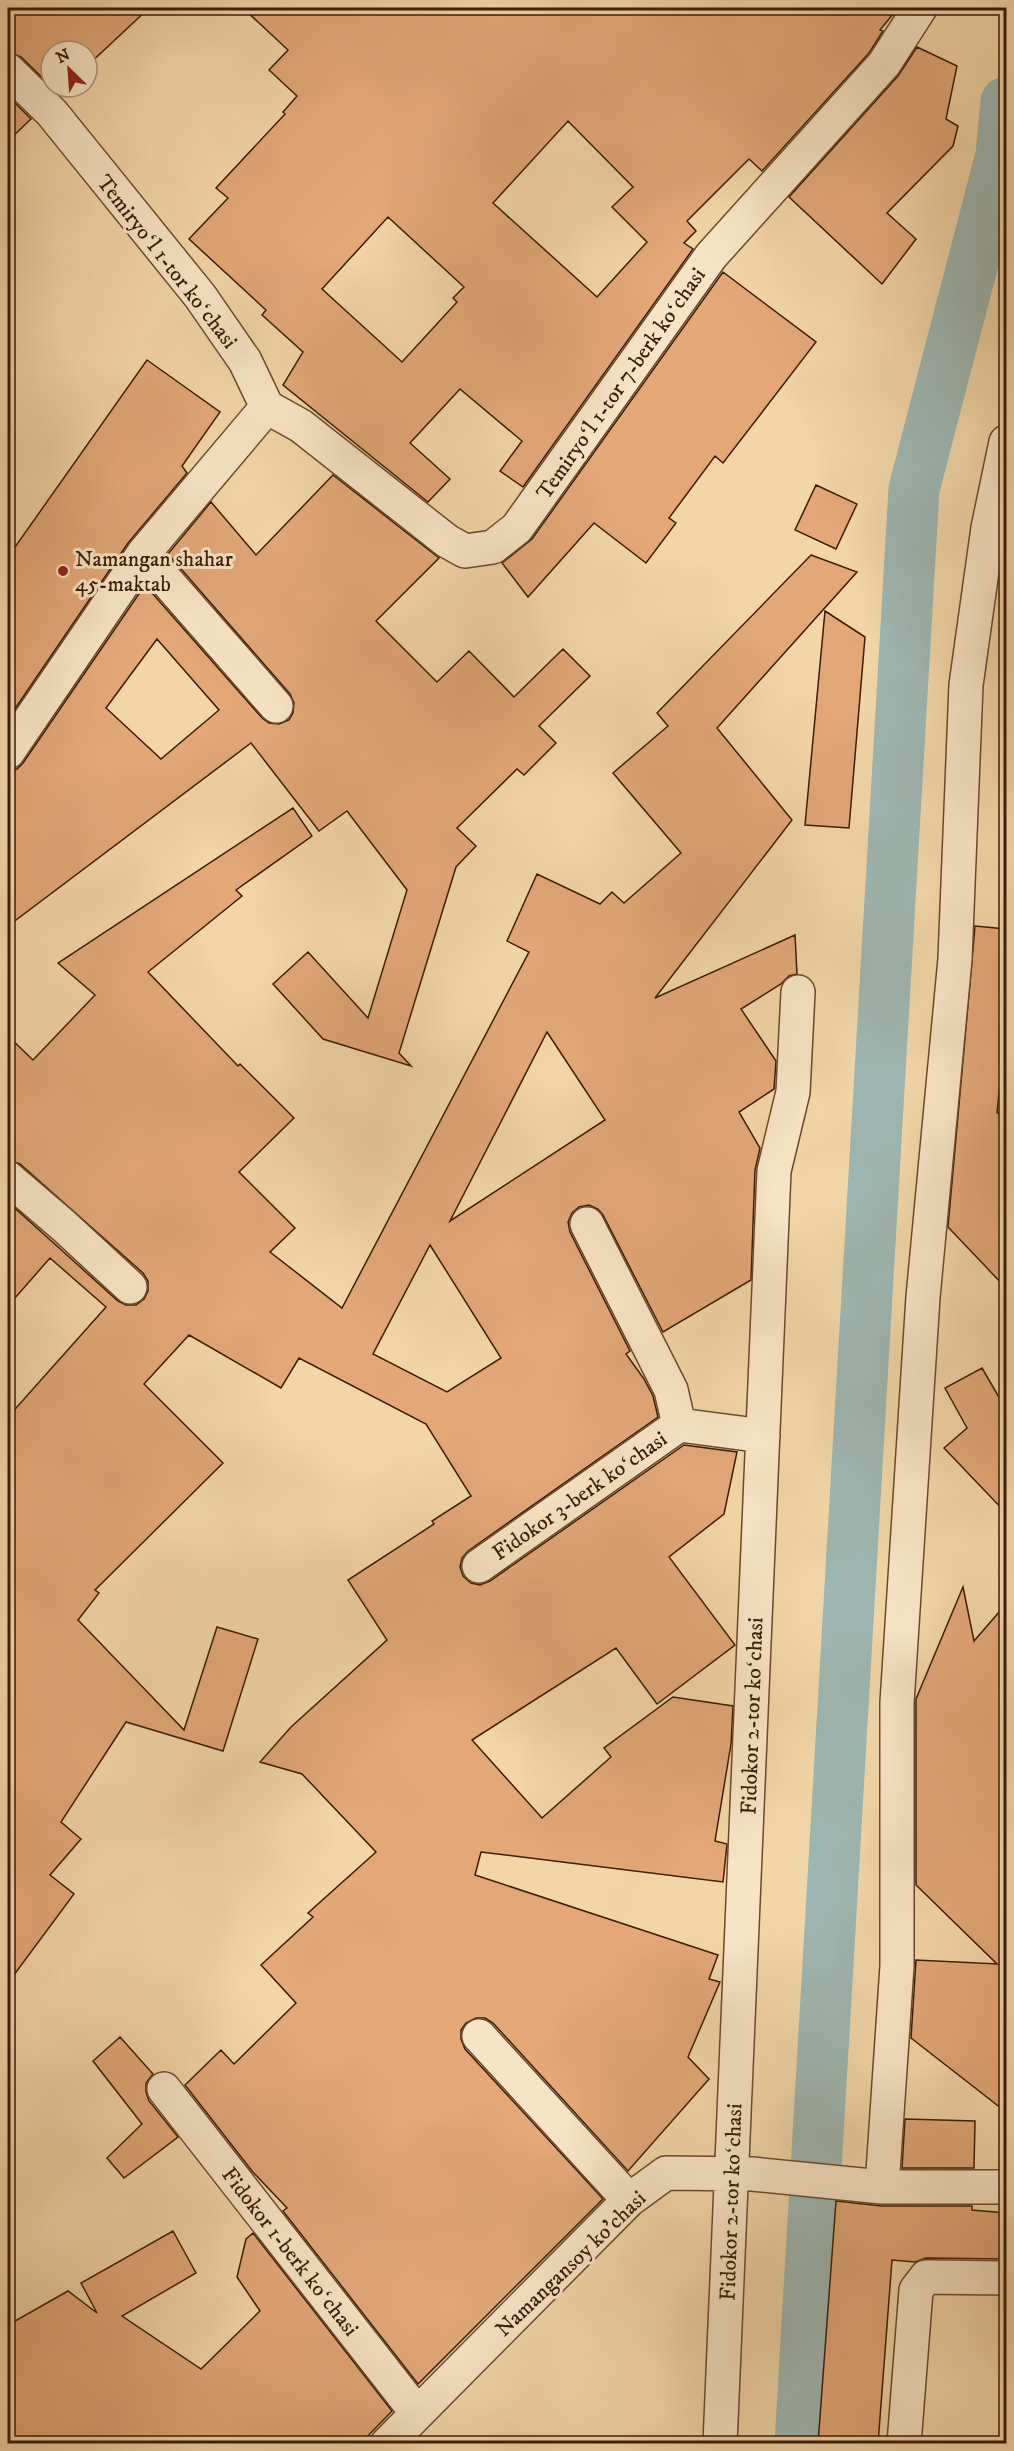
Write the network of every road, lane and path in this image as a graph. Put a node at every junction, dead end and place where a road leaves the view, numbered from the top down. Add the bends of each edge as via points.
1 (920, 8) edge
2 (8, 70) edge
3 (267, 407) junction
4 (1006, 442) edge
5 (143, 554) junction
6 (276, 706) dead end
7 (8, 752) edge
8 (798, 992) dead end
9 (8, 1178) edge
10 (587, 1224) dead end
11 (130, 1287) dead end
12 (679, 1425) junction
13 (762, 1436) junction
14 (479, 1566) dead end
15 (479, 2036) dead end
16 (164, 2089) dead end
17 (742, 2174) junction
18 (882, 2187) junction
19 (1006, 2187) edge
20 (629, 2200) junction
21 (1006, 2278) edge
22 (417, 2413) junction
23 (387, 2444) edge
24 (720, 2444) edge
25 (904, 2444) edge

1 - 3 street, Temiryoʻl 1-tor 7-berk koʻchasi via 884,64 711,256 518,528 493,547 465,551 447,541 301,426
2 - 3 street, Temiryoʻl 1-tor koʻchasi via 52,113 200,296 245,361
3 - 5 street
4 - 18 street via 988,528 966,685 955,959 923,1297 897,1703 897,1966
5 - 6 street
5 - 7 street
8 - 13 street, Fidokor 2-tor koʻchasi via 793,1092 774,1171
9 - 11 street
10 - 12 street, Fidokor 3-berk koʻchasi via 671,1390
12 - 13 street, Fidokor 3-berk koʻchasi
12 - 14 street, Fidokor 3-berk koʻchasi
13 - 17 street, Fidokor 2-tor koʻchasi
15 - 20 street
16 - 22 street, Fidokor 1-berk koʻchasi
17 - 18 street, Namangansoy ko'chasi
17 - 20 street, Namangansoy ko'chasi via 666,2173
17 - 24 street, Fidokor 2-tor koʻchasi
18 - 19 street, Namangansoy ko'chasi
20 - 22 street, Namangansoy ko'chasi
21 - 25 street via 926,2277 916,2290
22 - 23 street, Namangansoy ko'chasi

